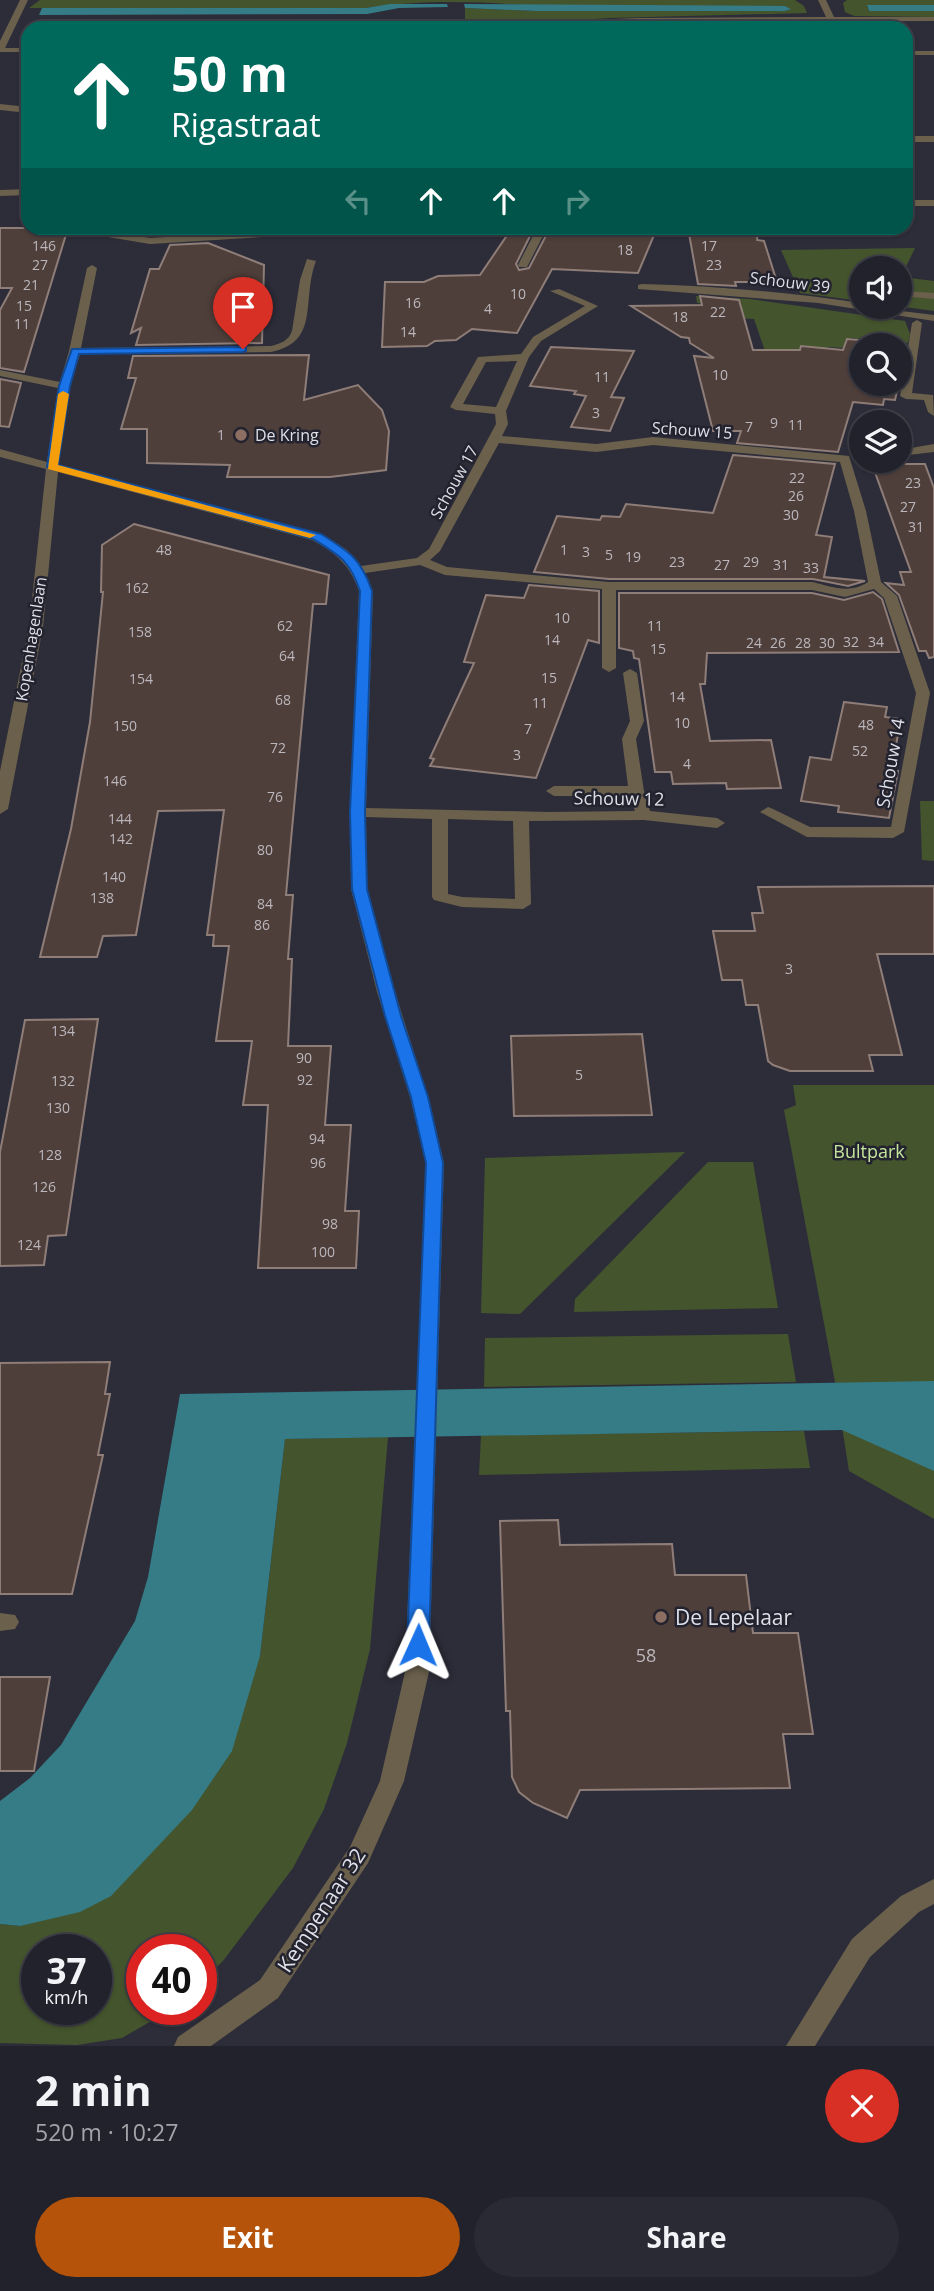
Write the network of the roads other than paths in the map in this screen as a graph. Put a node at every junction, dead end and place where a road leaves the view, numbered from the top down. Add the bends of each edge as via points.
1 (24, 0) edge
2 (822, 0) edge
3 (831, 19) junction
4 (934, 19) edge
5 (747, 21) edge
6 (846, 21) edge
7 (908, 21) edge
8 (0, 50) edge
9 (21, 50) edge
10 (913, 53) edge
11 (934, 53) edge
12 (0, 107) edge
13 (21, 109) edge
14 (913, 139) edge
15 (934, 139) edge
16 (21, 192) edge
17 (0, 194) edge
18 (913, 203) edge
19 (934, 203) edge
20 (112, 235) edge
21 (248, 235) edge
22 (538, 235) edge
23 (311, 261) dead end
24 (523, 265) dead end
25 (92, 268) dead end
26 (642, 287) dead end
27 (555, 290) dead end
28 (912, 295) edge
29 (934, 296) edge
30 (934, 318) edge
31 (916, 323) dead end
32 (75, 351) junction
33 (524, 357) junction
34 (0, 373) edge
35 (65, 386) junction
36 (500, 411) junction
37 (934, 412) edge
38 (495, 439) junction
39 (934, 448) edge
40 (912, 451) edge
41 (0, 453) edge
42 (845, 458) junction
43 (849, 458) edge
44 (52, 467) junction
45 (421, 561) junction
46 (359, 570) junction
47 (875, 583) junction
48 (609, 586) junction
49 (609, 668) dead end
50 (630, 673) dead end
51 (928, 693) edge
52 (554, 791) dead end
53 (636, 791) junction
54 (0, 809) edge
55 (358, 812) junction
56 (768, 812) dead end
57 (440, 815) junction
58 (644, 815) junction
59 (521, 817) junction
60 (717, 823) dead end
61 (934, 1891) edge
62 (188, 2046) edge
63 (800, 2046) edge

1 - 8 street
2 - 3 street
3 - 5 street
3 - 6 street
4 - 7 street
8 - 9 street
10 - 11 street
12 - 13 street
14 - 15 street
16 - 17 street
18 - 19 street
20 - 21 street via 150,241
22 - 24 street
23 - 32 street via 296,336 289,344 271,349
25 - 32 street, Kopenhagenlaan
26 - 30 street, Schouw 39 via 818,300
27 - 33 street, Schouw 17 via 593,306 537,339
28 - 29 street
31 - 37 street via 906,396 929,397
32 - 35 street, Kopenhagenlaan
33 - 36 street, Schouw 17
33 - 36 street via 482,359 456,407
34 - 35 street
35 - 44 street, Kopenhagenlaan
36 - 38 street, Schouw 17 via 502,424
38 - 42 street, Schouw 15 via 596,448 653,441
38 - 45 street, Schouw 17 via 434,551
39 - 40 street
41 - 44 street
42 - 43 street, Schouw 15
42 - 47 street, Schouw 14
44 - 46 street via 317,537 347,555
44 - 54 street, Kopenhagenlaan via 36,627
45 - 46 street
45 - 48 street via 445,571
46 - 55 street, Kempenaar 32 via 366,591
47 - 48 street via 864,592 835,593 813,586
47 - 51 street, Schouw 14 via 890,596
48 - 49 street
50 - 53 street via 637,721 629,738
51 - 56 street, Schouw 14 via 898,829 893,833 807,832
52 - 53 street
53 - 58 street
55 - 57 street, Schouw 12
55 - 62 street, Kempenaar 32 via 359,889 435,1163 417,1672 392,1781 359,1855 269,1989
57 - 59 street, Schouw 12
57 - 59 street via 440,897 523,904
58 - 59 street, Schouw 12
58 - 60 street, Schouw 12
61 - 63 street via 910,1904 861,1948

